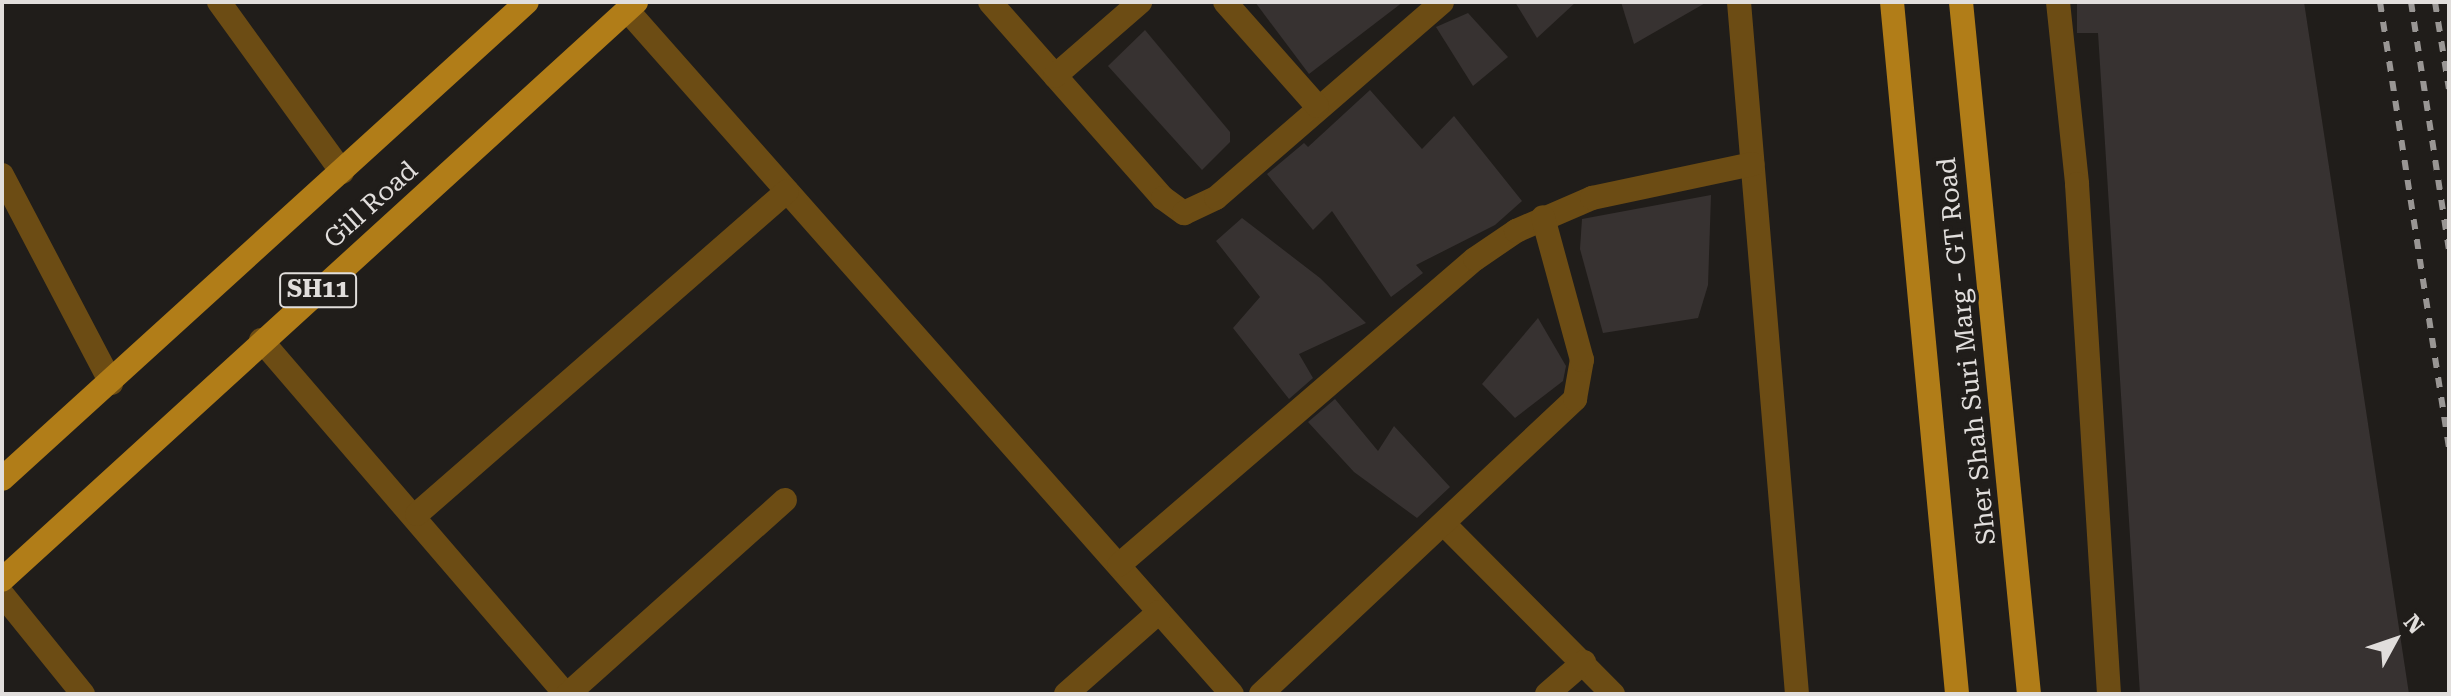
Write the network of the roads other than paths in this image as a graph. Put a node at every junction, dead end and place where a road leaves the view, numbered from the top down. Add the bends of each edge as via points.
1 (219, 2) edge
2 (527, 2) edge
3 (990, 2) edge
4 (1140, 2) edge
5 (1225, 2) edge
6 (1442, 2) edge
7 (1739, 2) edge
8 (1892, 2) edge
9 (1961, 2) edge
10 (2058, 2) edge
11 (632, 6) edge
12 (1055, 76) junction
13 (1317, 106) junction
14 (1752, 164) junction
15 (342, 172) junction
16 (2, 175) edge
17 (787, 191) junction
18 (1543, 217) junction
19 (261, 340) junction
20 (111, 383) junction
21 (4, 471) edge
22 (785, 500) dead end
23 (417, 514) junction
24 (1446, 526) junction
25 (1119, 565) junction
26 (2, 580) edge
27 (2, 594) edge
28 (1159, 612) junction
29 (1584, 662) junction
30 (83, 694) edge
31 (567, 694) edge
32 (1066, 694) edge
33 (1232, 694) edge
34 (1261, 694) edge
35 (1547, 694) edge
36 (1613, 694) edge
37 (1797, 694) edge
38 (1957, 694) edge
39 (2029, 694) edge
40 (2109, 694) edge

1 - 15 street
2 - 15 main road, Gill Road / SH11
3 - 12 street
4 - 12 street
5 - 13 street
6 - 13 street
7 - 14 street
8 - 38 main road, Sher Shah Suri Marg - GT Road
9 - 39 main road, Sher Shah Suri Marg - GT Road
10 - 40 street via 2077,184
11 - 17 street
11 - 19 main road, Gill Road / SH11
12 - 13 street via 1184,213 1216,198
14 - 18 street via 1592,198
14 - 37 street
15 - 20 main road, Gill Road / SH11
16 - 20 street
17 - 23 street
17 - 25 street
18 - 24 street via 1583,380 1575,399
18 - 25 street via 1475,259
19 - 23 street
19 - 26 main road, Gill Road / SH11
20 - 21 main road, Gill Road / SH11
22 - 31 street
23 - 31 street
24 - 29 street
24 - 34 street
25 - 28 street
27 - 30 street
28 - 32 street
28 - 33 street
29 - 35 street
29 - 36 street

